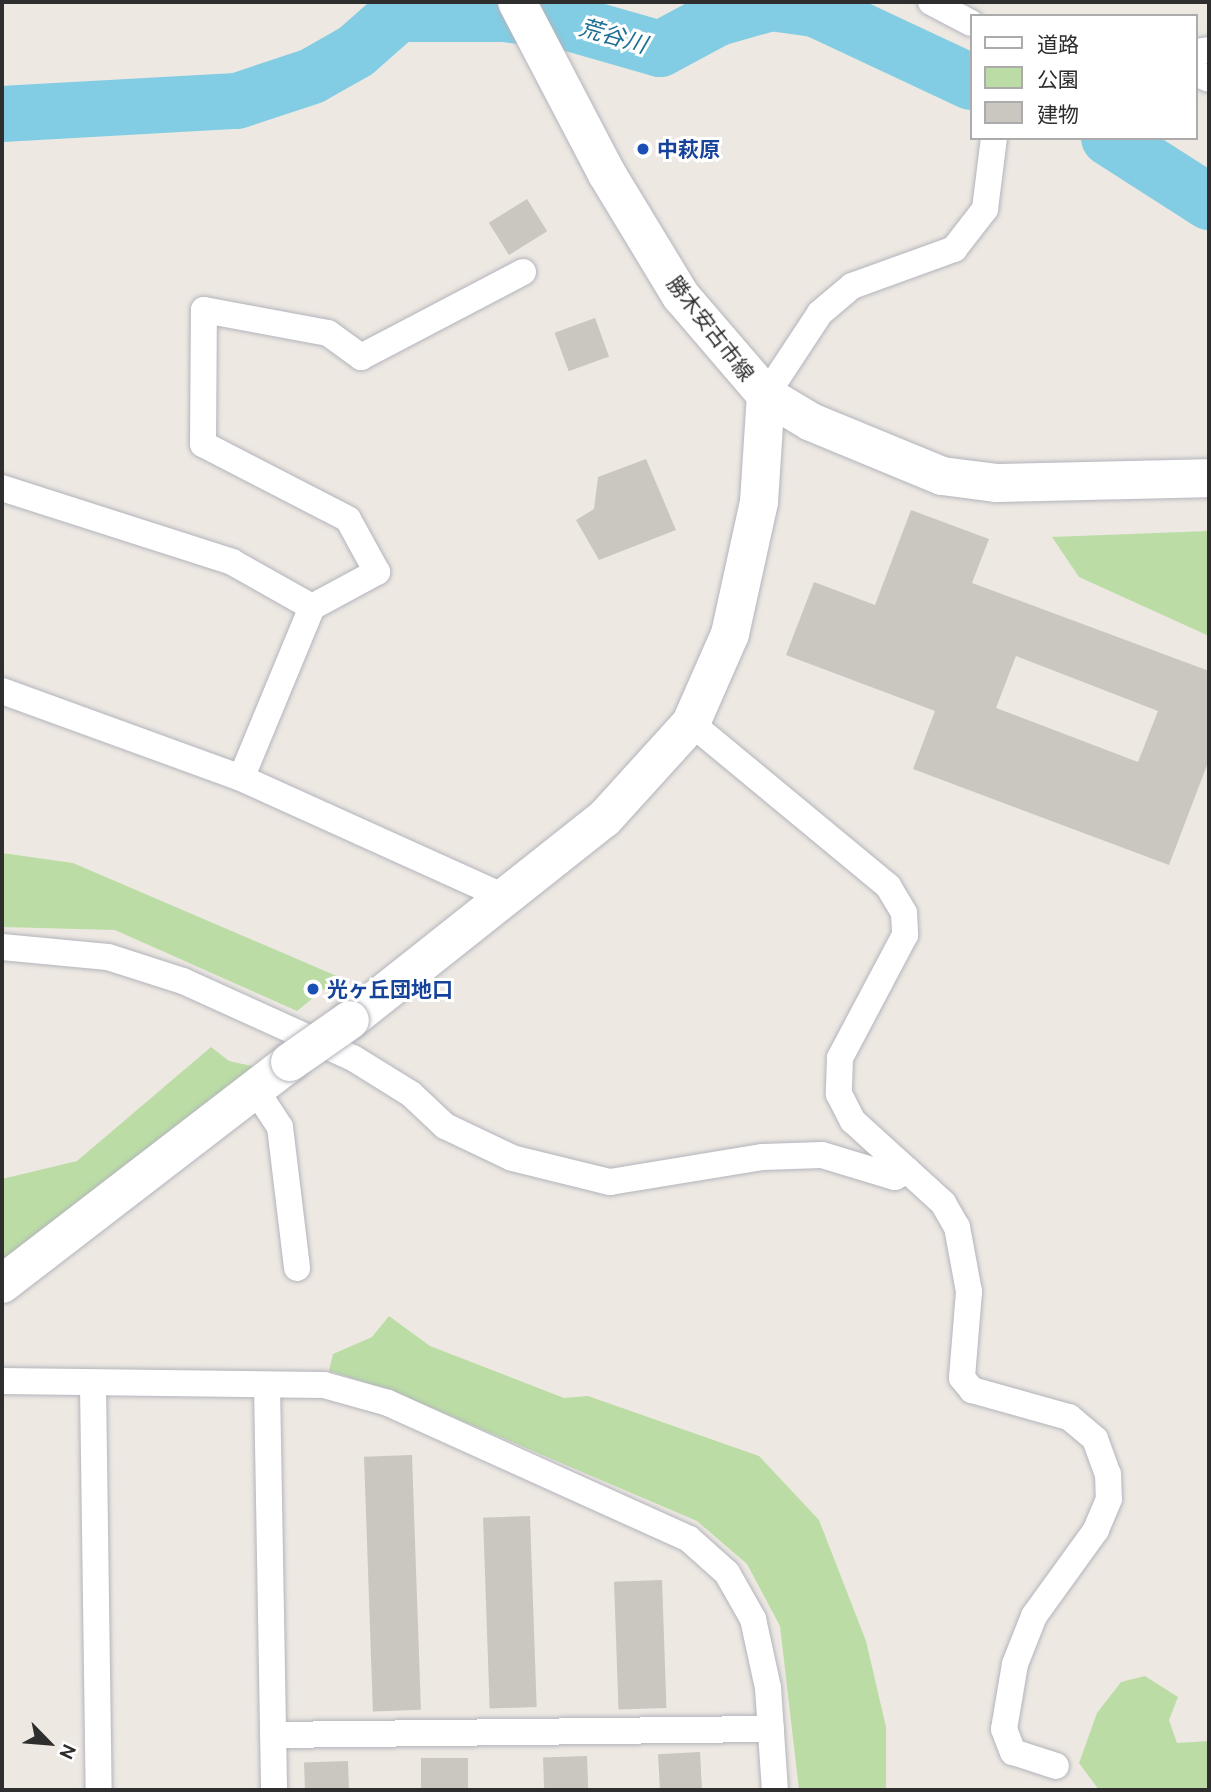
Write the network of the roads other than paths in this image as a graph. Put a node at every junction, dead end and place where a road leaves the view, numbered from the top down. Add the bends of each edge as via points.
1 (517, 2) edge
2 (931, 2) edge
3 (970, 22) edge
4 (994, 140) edge
5 (523, 272) dead end
6 (766, 395) junction
7 (1209, 478) edge
8 (2, 488) edge
9 (312, 607) junction
10 (2, 691) edge
11 (691, 723) junction
12 (241, 778) junction
13 (502, 895) junction
14 (2, 947) edge
15 (255, 1089) junction
16 (907, 1170) junction
17 (297, 1268) dead end
18 (2, 1284) edge
19 (2, 1381) edge
20 (93, 1385) junction
21 (267, 1385) junction
22 (771, 1728) junction
23 (273, 1735) junction
24 (1056, 1766) dead end
25 (99, 1790) edge
26 (274, 1790) edge
27 (775, 1790) edge

1 - 6 street, 勝木安古市線 via 607,174 681,296
2 - 3 street
4 - 6 street via 985,209 954,249 852,286 820,313
5 - 9 street via 361,357 328,333 204,310 203,444 348,519 377,572
6 - 7 street, 勝木安古市線 via 811,422 942,476 996,483
6 - 11 street via 759,502 730,634
8 - 9 street via 232,562
9 - 12 street
10 - 12 street
11 - 13 street via 604,819
11 - 16 street via 888,886 904,913 905,935 840,1058 839,1094 853,1121
12 - 13 street
13 - 15 street, bridge via 350,1020
14 - 16 street via 108,957 183,981 352,1058 411,1094 445,1126 512,1158 610,1182 763,1157 822,1156 894,1177
15 - 17 street via 280,1127
15 - 18 street
16 - 24 street via 943,1203 957,1227 969,1292 962,1378 972,1390 1069,1418 1095,1439 1108,1474 1110,1499 1096,1530 1034,1615 1011,1690 1004,1730 1013,1752
19 - 20 street
20 - 21 street
20 - 25 street
21 - 22 street via 324,1385 388,1404 689,1539 727,1573 752,1619
21 - 23 street
22 - 23 street
22 - 27 street
23 - 26 street

